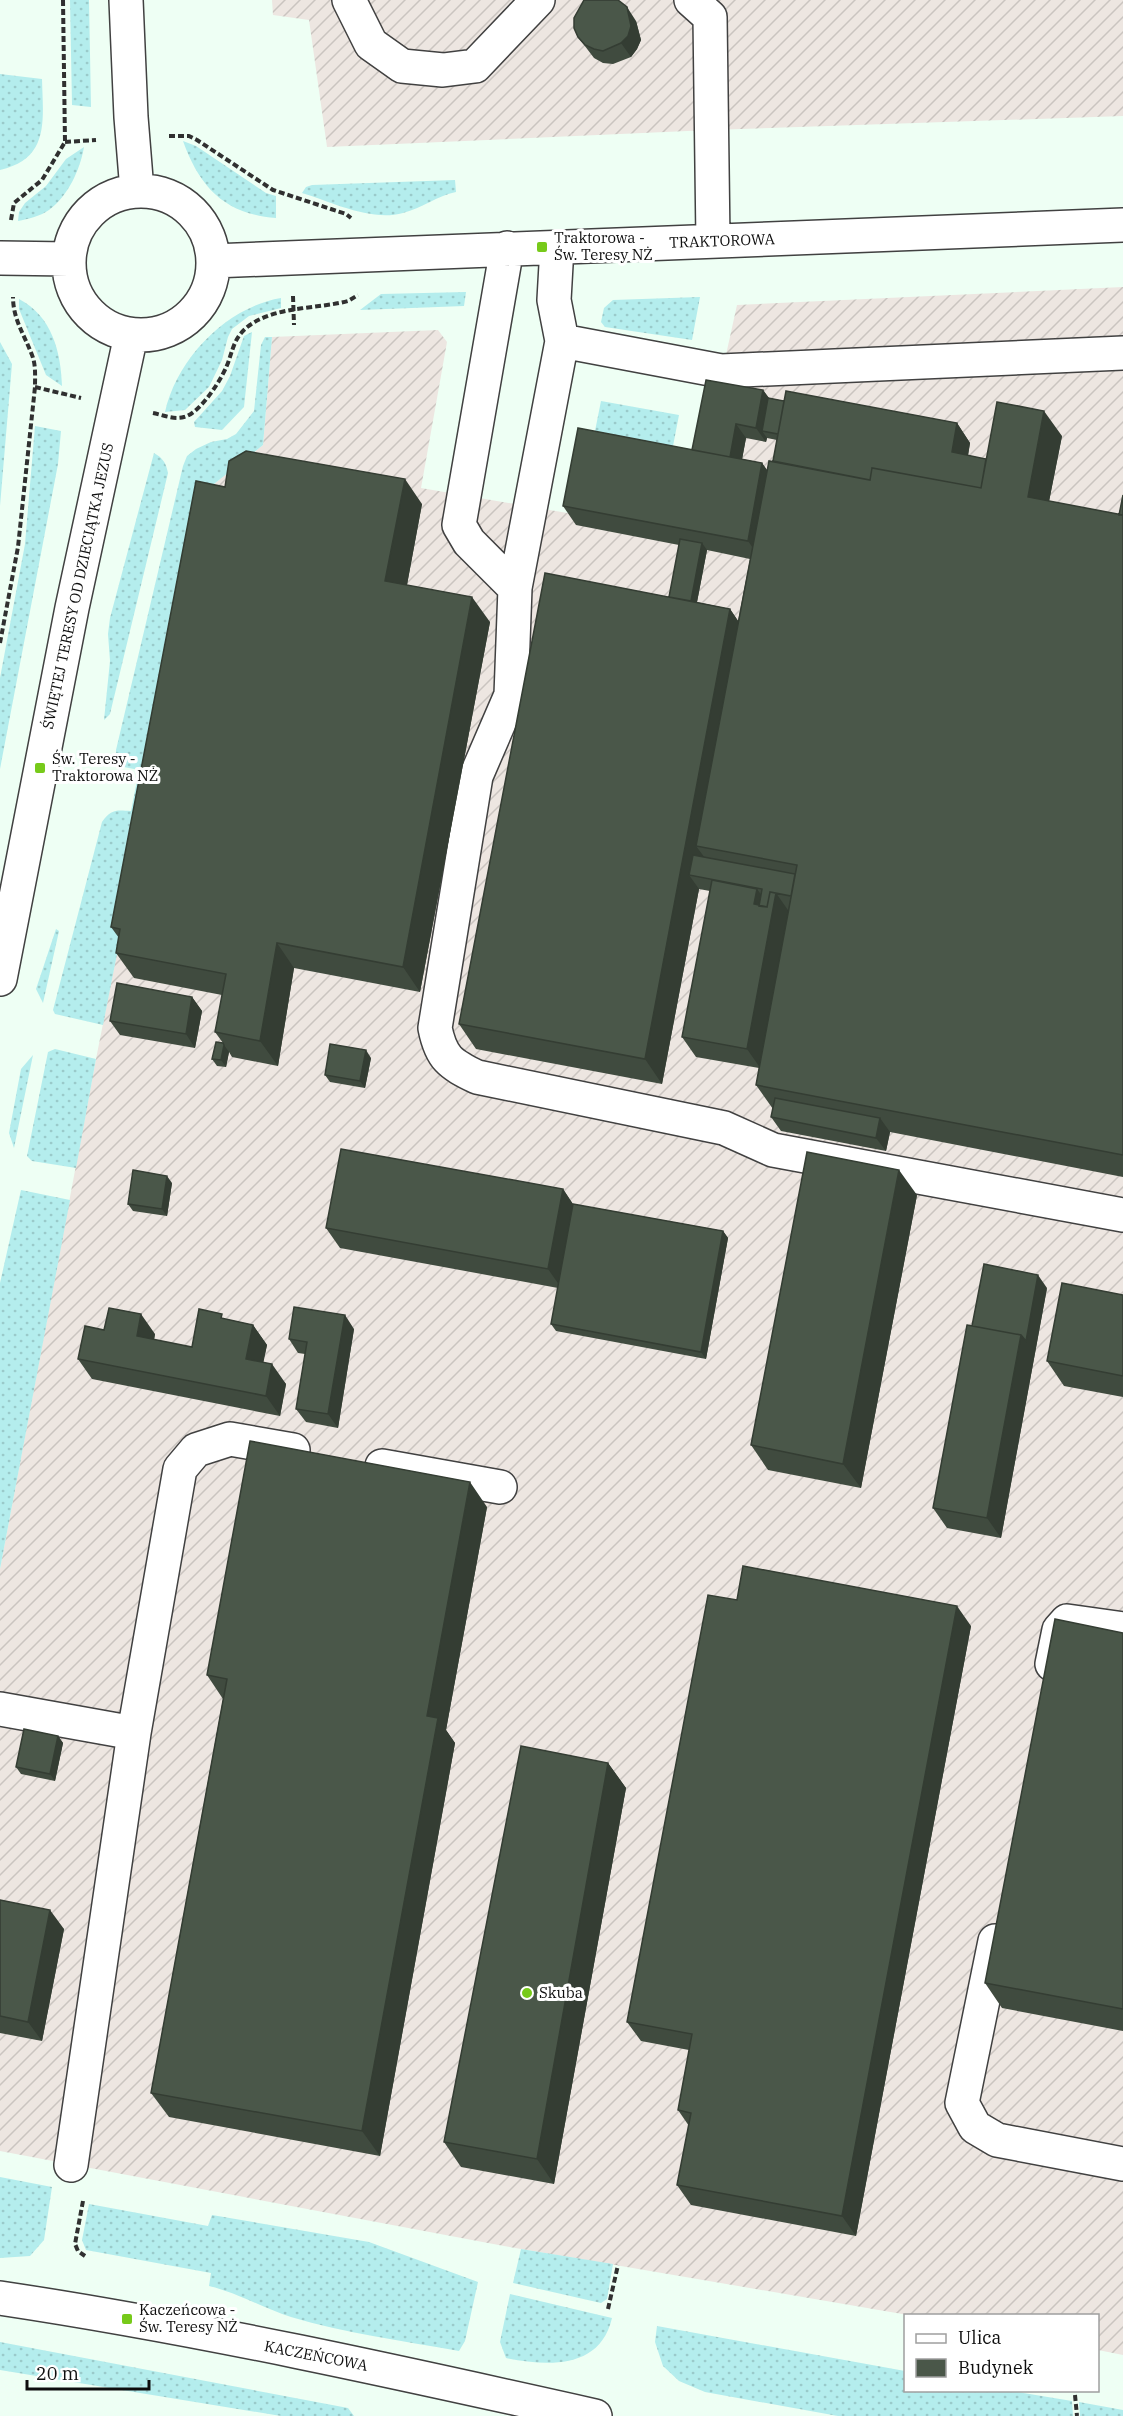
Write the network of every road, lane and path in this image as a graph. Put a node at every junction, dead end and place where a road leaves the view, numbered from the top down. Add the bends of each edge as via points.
1 (63, 0) edge
2 (126, 0) edge
3 (349, 0) edge
4 (538, 0) edge
5 (691, 0) edge
6 (180, 135) dead end
7 (90, 141) dead end
8 (65, 142) junction
9 (137, 191) junction
10 (1123, 225) edge
11 (713, 241) junction
12 (6, 243) edge
13 (557, 247) junction
14 (507, 248) junction
15 (395, 254) junction
16 (69, 259) junction
17 (213, 261) junction
18 (13, 290) dead end
19 (292, 294) dead end
20 (293, 311) junction
21 (294, 325) dead end
22 (131, 335) junction
23 (562, 341) junction
24 (1123, 353) edge
25 (34, 387) junction
26 (67, 395) dead end
27 (160, 415) dead end
28 (514, 588) junction
29 (0, 643) edge
30 (0, 979) edge
31 (1123, 1215) edge
32 (500, 1487) dead end
33 (1123, 1629) edge
34 (1047, 1688) edge
35 (0, 1709) edge
36 (134, 1733) junction
37 (1002, 1907) edge
38 (1123, 2163) edge
39 (71, 2165) dead end
40 (84, 2196) dead end
41 (85, 2256) dead end
42 (618, 2265) dead end
43 (0, 2298) edge
44 (608, 2310) dead end
45 (1076, 2395) dead end
46 (595, 2416) edge
47 (1077, 2416) edge

1 - 8 path
2 - 9 street
3 - 4 street via 371,44 402,66 443,70 475,66
5 - 11 street via 710,17
6 - 15 path via 197,140 273,190 346,214
7 - 8 path
8 - 12 path via 42,180 14,203
9 - 16 street via 109,198 87,215 72,240
9 - 17 street via 166,195 190,210 207,233
10 - 11 street, TRAKTOROWA
11 - 13 street, TRAKTOROWA
12 - 16 street
13 - 14 street, TRAKTOROWA
13 - 23 street via 555,300
14 - 15 street, TRAKTOROWA
14 - 28 street via 459,525
15 - 17 street, TRAKTOROWA
15 - 20 path via 363,292 348,301
16 - 22 street via 71,279 83,306 100,323
17 - 22 street via 209,289 186,320 164,332
18 - 25 path via 15,318 35,368
19 - 20 path
20 - 21 path
20 - 27 path via 261,319 240,333 213,390 190,415
22 - 30 street, ŚWIĘTEJ TERESY OD DZIECIĄTKA JEZUS via 72,608
23 - 24 street via 721,371
23 - 28 street
25 - 26 path
25 - 29 path via 18,547
28 - 31 street via 512,695 476,776 435,1028 442,1053 453,1065 477,1077 724,1128 773,1150
32 - 36 street via 230,1439 196,1450 180,1469
33 - 34 street via 1067,1620 1059,1630
35 - 36 street
36 - 39 street
37 - 38 street via 962,2103 975,2127 997,2140
40 - 41 path via 75,2244
42 - 44 path
43 - 46 street, KACZEŃCOWA via 410,2374
45 - 47 path

